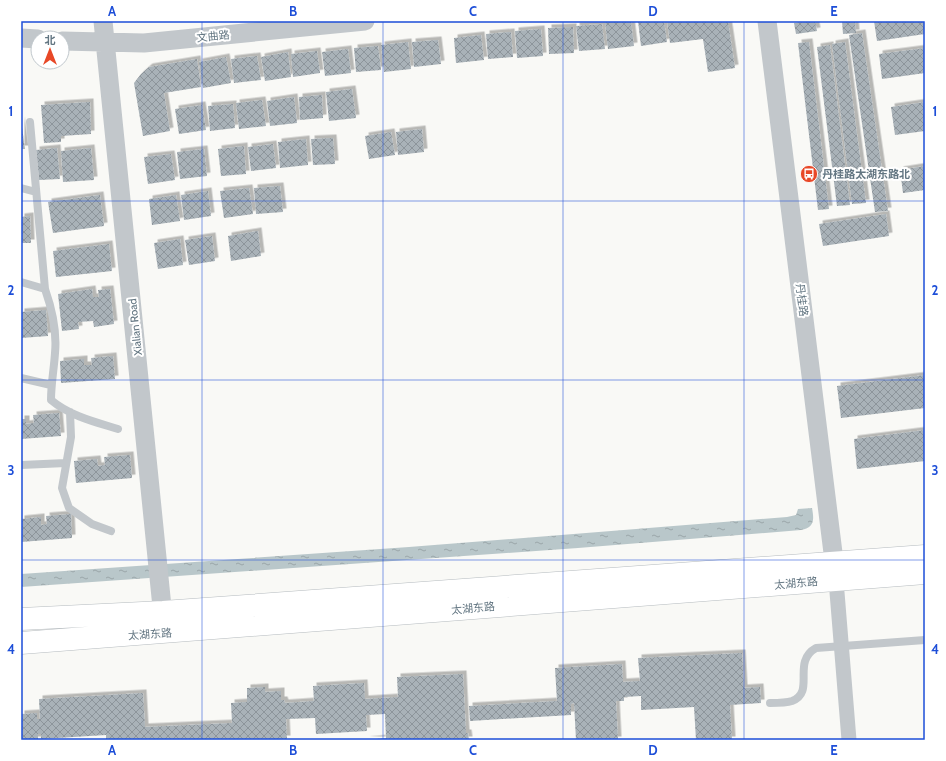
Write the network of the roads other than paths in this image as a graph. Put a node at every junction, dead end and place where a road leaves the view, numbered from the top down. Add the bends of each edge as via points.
1 (103, 21) edge
2 (365, 21) edge
3 (767, 21) edge
4 (70, 41) edge
5 (105, 43) junction
6 (30, 122) dead end
7 (21, 188) edge
8 (36, 192) junction
9 (21, 282) edge
10 (46, 289) junction
11 (21, 378) edge
12 (51, 385) junction
13 (70, 412) junction
14 (118, 429) dead end
15 (66, 463) junction
16 (21, 465) edge
17 (111, 531) dead end
18 (925, 556) edge
19 (836, 572) junction
20 (925, 573) edge
21 (21, 619) edge
22 (164, 623) junction
23 (925, 640) edge
24 (21, 643) edge
25 (841, 645) junction
26 (770, 703) dead end
27 (849, 740) edge

1 - 5 street, Xialian Road
2 - 5 street, 文曲路 via 144,43
3 - 19 street, 丹桂路
4 - 5 street, 文曲路
5 - 22 street, Xialian Road
6 - 8 lane
7 - 8 lane
8 - 10 lane
9 - 10 lane
10 - 12 lane via 52,313 55,352
11 - 12 lane
12 - 13 lane via 51,400
13 - 14 lane
13 - 15 lane via 71,436
15 - 16 lane
15 - 17 lane via 62,488 69,508 92,524
18 - 19 main road, 太湖东路
19 - 20 main road, 太湖东路
19 - 22 main road, 太湖东路
19 - 25 street
21 - 22 main road, 太湖东路
22 - 24 main road, 太湖东路
23 - 25 lane
25 - 26 lane via 823,646 809,652 804,660 803,690 798,698 791,702
25 - 27 street

